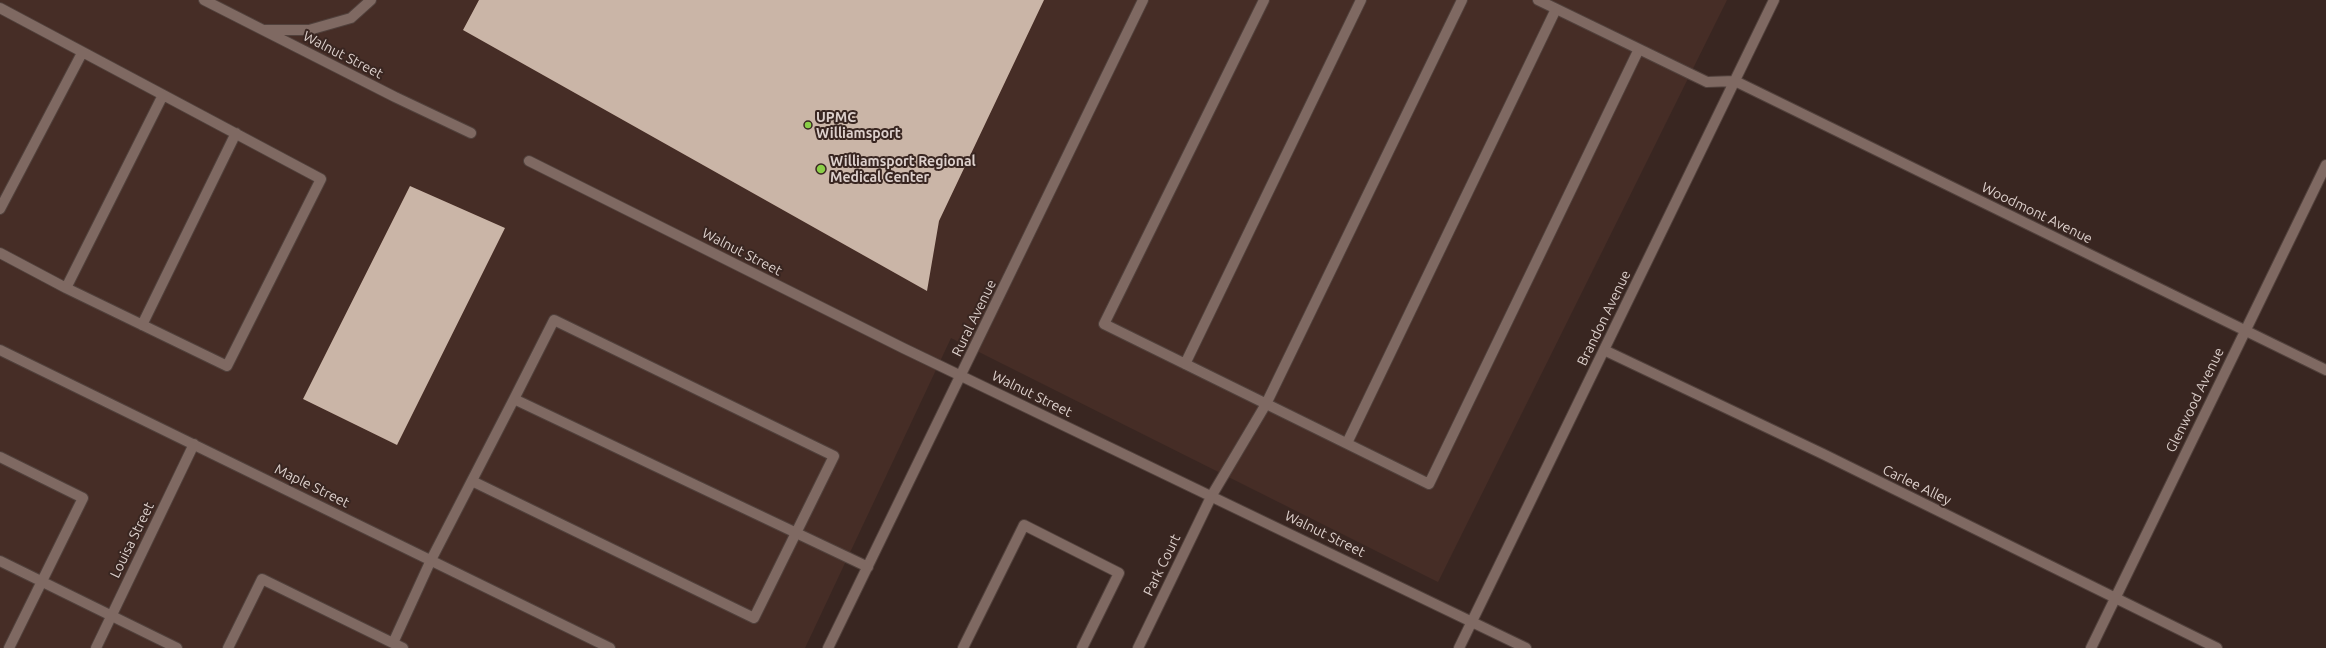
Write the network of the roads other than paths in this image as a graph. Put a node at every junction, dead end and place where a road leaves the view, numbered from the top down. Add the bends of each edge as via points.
1 (204, 0) edge
2 (371, 0) edge
3 (1143, 0) edge
4 (1264, 0) edge
5 (1361, 0) edge
6 (1462, 0) edge
7 (1538, 0) edge
8 (1774, 0) edge
9 (0, 8) edge
10 (1556, 9) junction
11 (260, 30) junction
12 (1639, 49) junction
13 (82, 52) junction
14 (1735, 81) junction
15 (163, 95) junction
16 (236, 133) junction
17 (471, 133) dead end
18 (529, 161) dead end
19 (2326, 165) edge
20 (0, 209) edge
21 (0, 253) edge
22 (66, 288) junction
23 (142, 325) junction
24 (2244, 330) junction
25 (0, 350) edge
26 (1604, 350) junction
27 (1185, 364) junction
28 (2326, 370) edge
29 (962, 376) junction
30 (514, 399) junction
31 (1266, 404) junction
32 (1347, 443) junction
33 (194, 444) junction
34 (0, 457) edge
35 (472, 481) junction
36 (1212, 495) junction
37 (797, 533) junction
38 (431, 560) junction
39 (0, 561) edge
40 (868, 567) junction
41 (42, 582) junction
42 (2115, 598) junction
43 (111, 616) junction
44 (1472, 621) junction
45 (393, 643) junction
46 (9, 648) edge
47 (96, 648) edge
48 (177, 648) edge
49 (228, 648) edge
50 (404, 648) edge
51 (610, 648) edge
52 (828, 648) edge
53 (963, 648) edge
54 (1082, 648) edge
55 (1138, 648) edge
56 (1459, 648) edge
57 (1526, 648) edge
58 (2091, 648) edge
59 (2216, 648) edge

1 - 11 street, Walnut Street
2 - 11 street via 351,18 308,30
3 - 29 street, Rural Avenue
4 - 27 street via 1104,324
5 - 27 street
6 - 31 street, Park Court
7 - 10 street
8 - 14 street, Brandon Avenue
9 - 13 street
10 - 12 street
10 - 32 street
11 - 17 street, Walnut Street
12 - 14 street via 1707,82
12 - 32 street via 1429,484
13 - 15 street
13 - 20 street
14 - 24 street, Woodmont Avenue
14 - 26 street, Brandon Avenue
15 - 16 street
15 - 22 street
16 - 23 street
16 - 23 street via 321,179 227,366
18 - 29 street, Walnut Street
19 - 24 street, Glenwood Avenue
21 - 22 street
22 - 23 street
24 - 28 street, Woodmont Avenue
24 - 42 street, Glenwood Avenue
25 - 33 street, Maple Street
26 - 42 street, Carlee Alley via 1823,454
26 - 44 street, Brandon Avenue
27 - 31 street
29 - 36 street, Walnut Street
29 - 40 street, Rural Avenue
30 - 35 street
30 - 37 street
30 - 37 street via 554,320 561,323 834,456
31 - 32 street
31 - 36 street, Park Court
33 - 38 street, Maple Street
33 - 43 street, Louisa Street
34 - 41 street via 83,498
35 - 37 street via 754,618
35 - 38 street
36 - 44 street, Walnut Street
36 - 55 street, Park Court
37 - 40 street
38 - 45 street
38 - 51 street, Maple Street
39 - 41 street
40 - 52 street, Rural Avenue
41 - 43 street
41 - 46 street
42 - 58 street, Glenwood Avenue
42 - 59 street, Carlee Alley
43 - 47 street, Louisa Street
43 - 48 street
44 - 56 street, Brandon Avenue
44 - 57 street, Walnut Street
45 - 49 street via 262,579
45 - 50 street
53 - 54 street via 1024,525 1120,573

